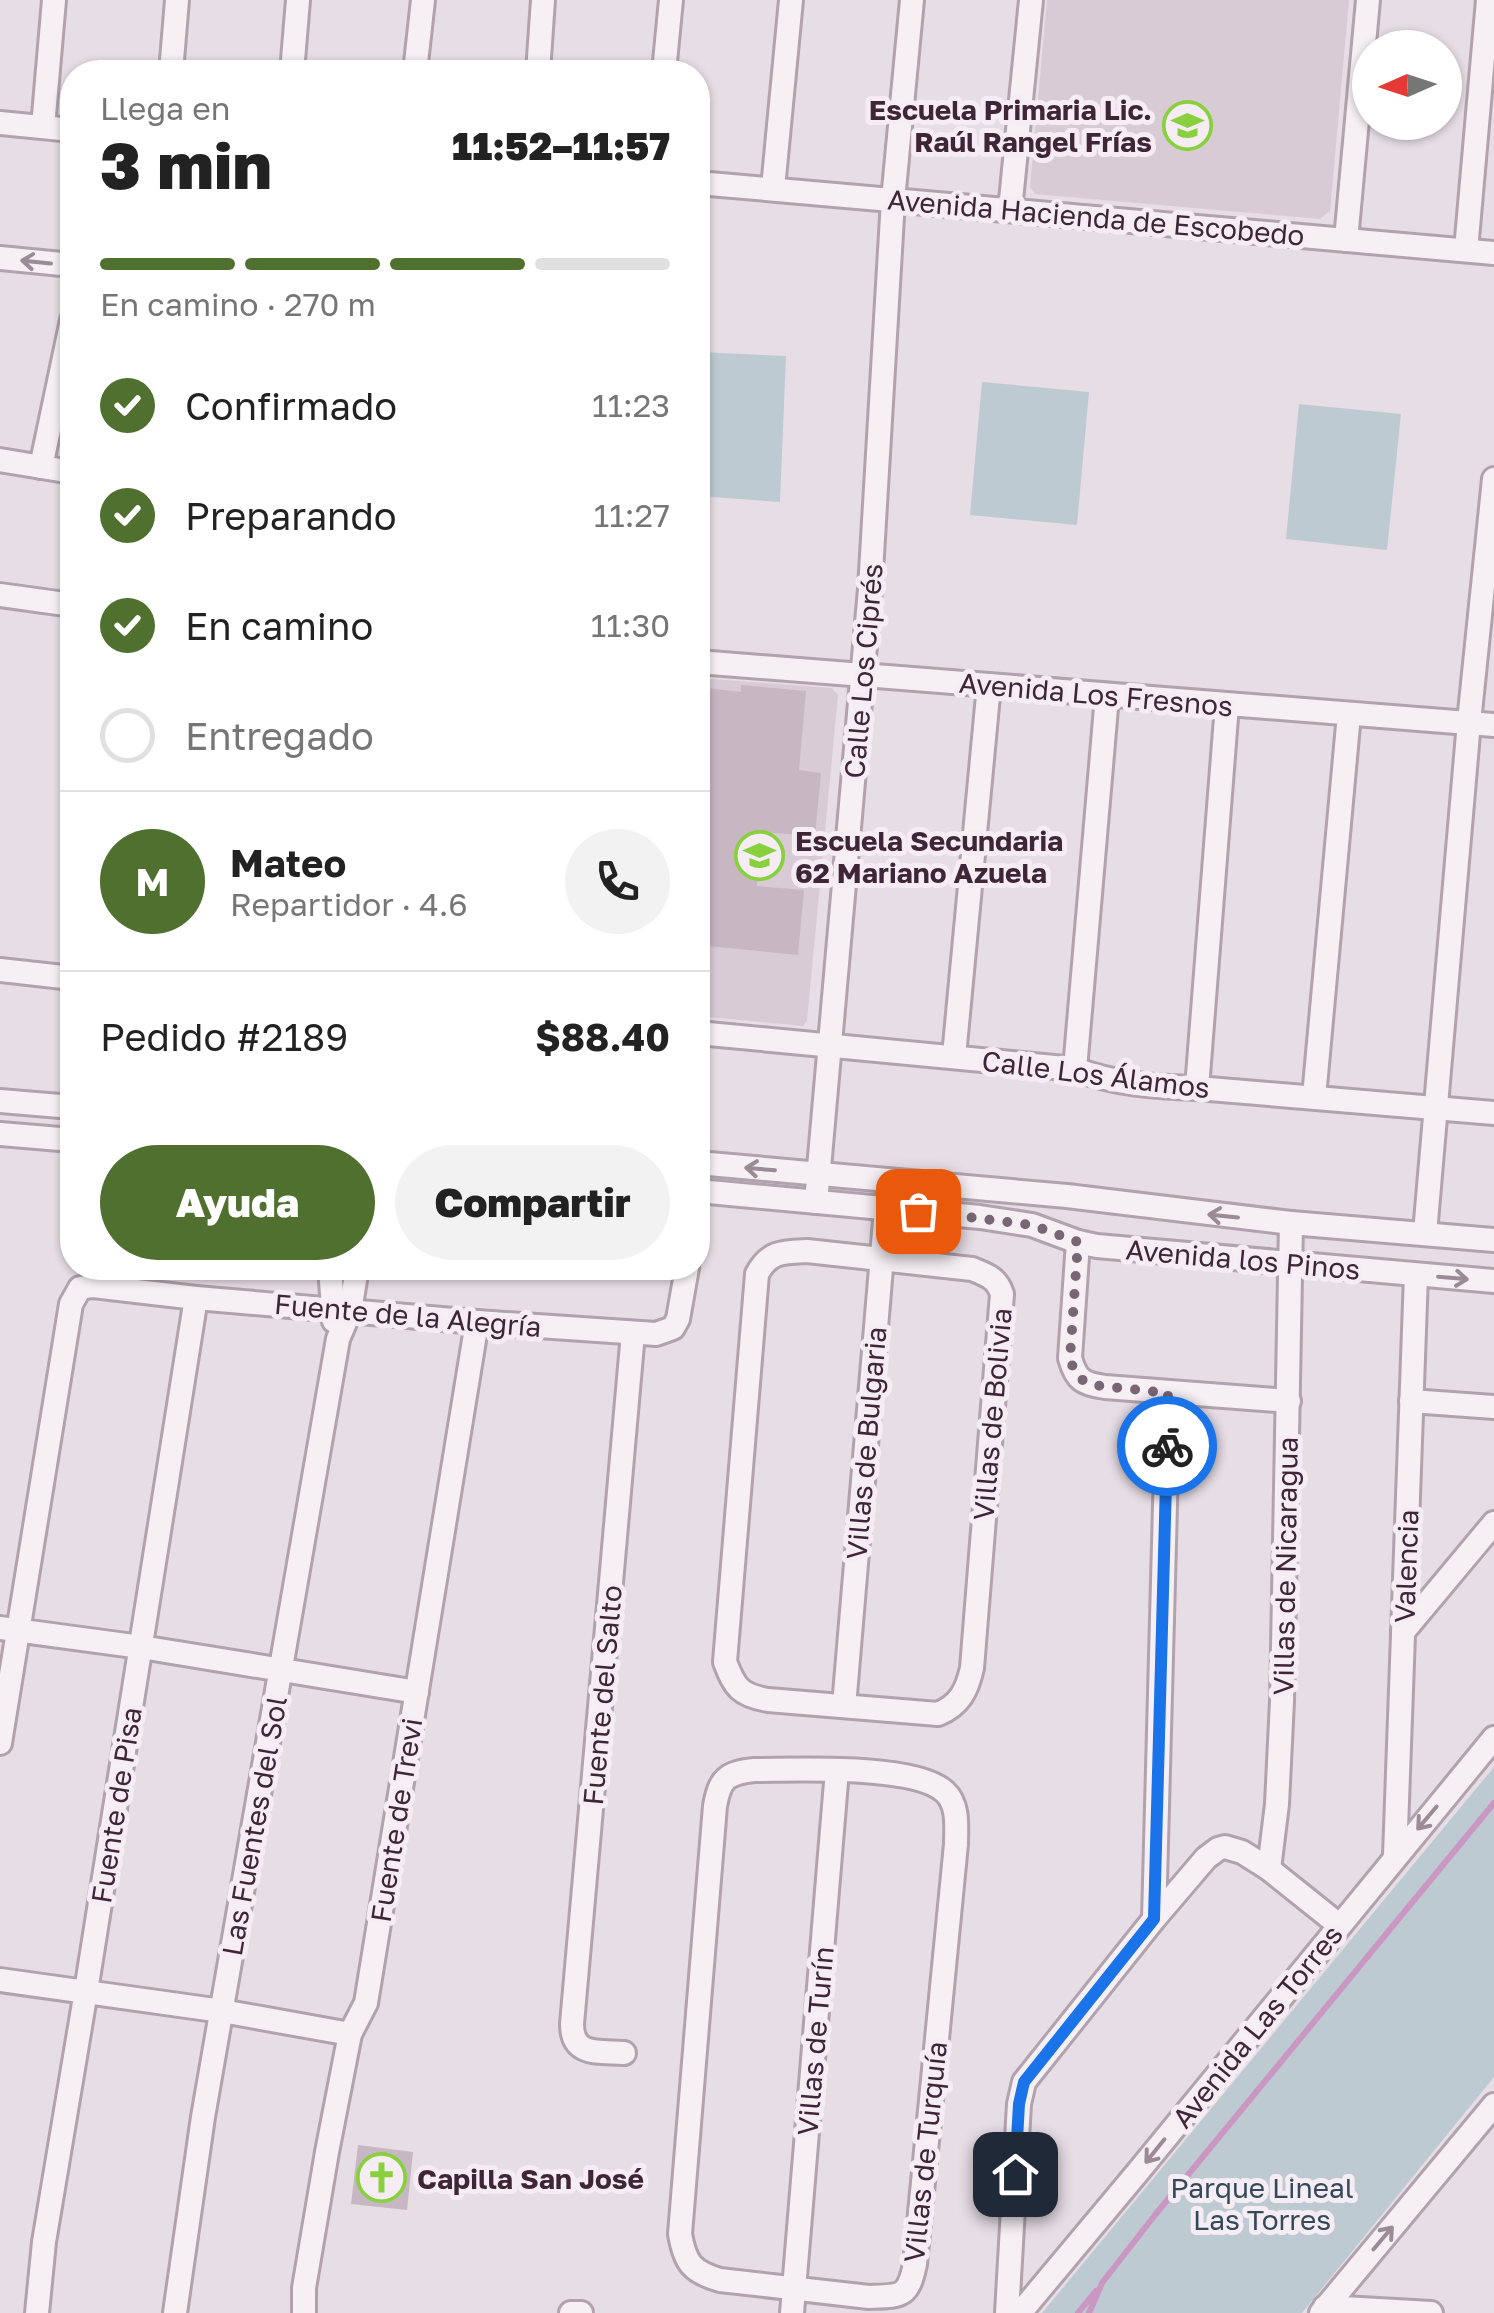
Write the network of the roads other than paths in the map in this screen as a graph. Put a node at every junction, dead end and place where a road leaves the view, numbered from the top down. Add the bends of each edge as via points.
1 (54, 0) edge
2 (177, 0) edge
3 (298, 0) edge
4 (423, 0) edge
5 (543, 0) edge
6 (672, 0) edge
7 (791, 0) edge
8 (912, 0) edge
9 (1030, 0) edge
10 (1368, 0) edge
11 (1488, 0) edge
12 (172, 60) edge
13 (293, 60) edge
14 (417, 60) edge
15 (539, 60) edge
16 (665, 60) edge
17 (0, 123) edge
18 (43, 127) junction
19 (60, 129) edge
20 (710, 184) edge
21 (773, 188) junction
22 (892, 200) junction
23 (1010, 210) junction
24 (1346, 240) junction
25 (1466, 250) junction
26 (1494, 253) edge
27 (0, 258) edge
28 (60, 264) edge
29 (60, 375) edge
30 (0, 460) edge
31 (40, 467) junction
32 (60, 470) edge
33 (1494, 479) edge
34 (0, 595) edge
35 (60, 603) edge
36 (710, 663) edge
37 (863, 675) junction
38 (989, 685) junction
39 (1108, 696) junction
40 (1227, 706) junction
41 (1349, 714) junction
42 (1468, 722) junction
43 (1494, 725) edge
44 (0, 970) edge
45 (60, 977) edge
46 (710, 1033) edge
47 (830, 1045) junction
48 (954, 1056) junction
49 (1075, 1069) junction
50 (1197, 1088) junction
51 (1314, 1098) junction
52 (6, 1102) edge
53 (60, 1106) edge
54 (1436, 1108) junction
55 (1494, 1113) edge
56 (5, 1134) edge
57 (60, 1139) edge
58 (710, 1164) edge
59 (818, 1173) junction
60 (888, 1179) junction
61 (710, 1192) edge
62 (816, 1202) junction
63 (886, 1208) junction
64 (1291, 1223) junction
65 (1426, 1233) junction
66 (1494, 1240) edge
67 (1078, 1242) junction
68 (882, 1259) junction
69 (1290, 1262) junction
70 (1416, 1275) junction
71 (333, 1280) edge
72 (352, 1280) edge
73 (686, 1280) edge
74 (1494, 1282) edge
75 (196, 1298) junction
76 (341, 1310) junction
77 (476, 1322) junction
78 (632, 1333) junction
79 (1168, 1393) junction
80 (1412, 1400) junction
81 (1289, 1401) junction
82 (1494, 1406) edge
83 (1494, 1523) edge
84 (8, 1629) edge
85 (1403, 1632) junction
86 (142, 1648) junction
87 (282, 1670) junction
88 (417, 1692) junction
89 (844, 1706) junction
90 (1493, 1742) edge
91 (0, 1744) edge
92 (837, 1770) junction
93 (1395, 1856) junction
94 (1269, 1869) junction
95 (1154, 1919) junction
96 (1339, 1925) junction
97 (0, 1980) edge
98 (86, 1992) junction
99 (222, 2011) junction
100 (350, 2034) junction
101 (624, 2053) dead end
102 (1494, 2105) edge
103 (794, 2301) edge
104 (1323, 2310) edge
105 (37, 2313) edge
106 (175, 2313) edge
107 (304, 2313) edge
108 (570, 2313) edge
109 (580, 2313) edge
110 (1007, 2313) edge
111 (1020, 2313) edge
112 (1432, 2313) edge

1 - 18 street
2 - 12 street
3 - 13 street
4 - 14 street
5 - 15 street
6 - 16 street
7 - 21 street
8 - 22 street, Calle Los Ciprés
9 - 23 street
10 - 24 street
11 - 25 street
17 - 18 street
18 - 19 street
20 - 21 street, Avenida Hacienda de Escobedo
21 - 22 street, Avenida Hacienda de Escobedo
22 - 23 street, Avenida Hacienda de Escobedo
22 - 37 street, Calle Los Ciprés
23 - 24 street, Avenida Hacienda de Escobedo
24 - 25 street, Avenida Hacienda de Escobedo
25 - 26 street, Avenida Hacienda de Escobedo
28 -> 27 street
29 - 31 street
30 - 31 street
31 - 32 street
33 - 42 street
34 - 35 street
36 - 37 street, Avenida Los Fresnos
37 - 38 street, Avenida Los Fresnos
37 - 47 street, Calle Los Ciprés
38 - 39 street, Avenida Los Fresnos
38 - 48 street
39 - 40 street, Avenida Los Fresnos
39 - 49 street
40 - 41 street, Avenida Los Fresnos
40 - 50 street
41 - 42 street, Avenida Los Fresnos
41 - 51 street
42 - 43 street, Avenida Los Fresnos
42 - 54 street
44 - 45 street
46 - 47 street, Calle Los Álamos
47 - 48 street, Calle Los Álamos
47 - 59 street, Calle Los Ciprés
48 - 49 street, Calle Los Álamos
49 - 50 street, Calle Los Álamos via 1148,1087
50 - 51 street, Calle Los Álamos
51 - 54 street, Calle Los Álamos
52 - 53 street
52 - 56 street
54 - 55 street, Calle Los Álamos
54 - 65 street
56 - 57 street
59 -> 58 street, Avenida los Pinos
59 - 60 street, Avenida los Pinos
59 - 62 street, Calle Los Ciprés
60 - 63 street, Villas de Bulgaria
64 -> 60 street, Avenida los Pinos
61 - 62 street, Avenida los Pinos
62 - 63 street, Avenida los Pinos
63 - 67 street, Avenida los Pinos via 1032,1225
63 - 68 street, Villas de Bulgaria
64 - 65 street, Avenida los Pinos
64 - 69 street, Villas de Nicaragua
65 - 66 street, Avenida los Pinos
67 - 69 street, Avenida los Pinos
67 - 79 street via 1074,1373 1092,1385
68 - 89 street, Villas de Bulgaria
68 - 89 street, Villas de Bolivia via 972,1270 992,1276 1002,1294 972,1668 960,1700 938,1714
68 - 89 street, Villas de Bolivia via 782,1252 763,1262 758,1274 726,1638 724,1662 747,1696
69 - 70 street, Avenida los Pinos
69 - 81 street, Villas de Nicaragua
70 -> 74 street, Avenida los Pinos
70 - 80 street, Valencia
71 - 76 street, Las Fuentes del Sol
72 - 76 street, Las Fuentes del Sol
73 - 78 street, Fuente de la Alegría via 673,1328
75 - 76 street, Fuente de la Alegría
75 - 84 street, Fuente de la Alegría via 80,1288 71,1304
75 - 86 street, Fuente de Pisa
76 - 77 street, Fuente de la Alegría
76 - 87 street, Las Fuentes del Sol
77 - 78 street, Fuente de la Alegría
77 - 88 street, Fuente de Trevi
78 - 101 street, Fuente del Salto via 572,2024 578,2047
79 - 81 street
79 - 95 street
80 - 82 street
80 - 85 street, Valencia
81 - 94 street, Villas de Nicaragua via 1282,1701
83 - 85 street
84 - 86 street
84 - 91 street
85 - 93 street, Valencia
86 - 87 street
86 - 98 street, Fuente de Pisa
87 - 88 street
87 - 99 street, Las Fuentes del Sol
88 - 100 street, Fuente de Trevi via 366,2002
90 -> 93 street, Avenida Las Torres
92 - 103 street, Villas de Turín
92 - 103 street, Villas de Turquía via 738,1772 718,1789 680,2234 683,2253 703,2275
92 - 103 street, Villas de Turquía via 914,1777 945,1792 954,1805 956,1844 911,2283 890,2297
93 - 96 street, Avenida Las Torres
94 - 95 street via 1232,1848 1218,1849
94 - 96 street
95 - 110 street via 1024,2082
96 -> 111 street, Avenida Las Torres
97 - 98 street
98 - 99 street
98 - 105 street, Fuente de Pisa
99 - 100 street
99 - 106 street, Las Fuentes del Sol
100 - 107 street, Fuente de Trevi
104 -> 102 street
104 - 112 street
108 - 109 street

